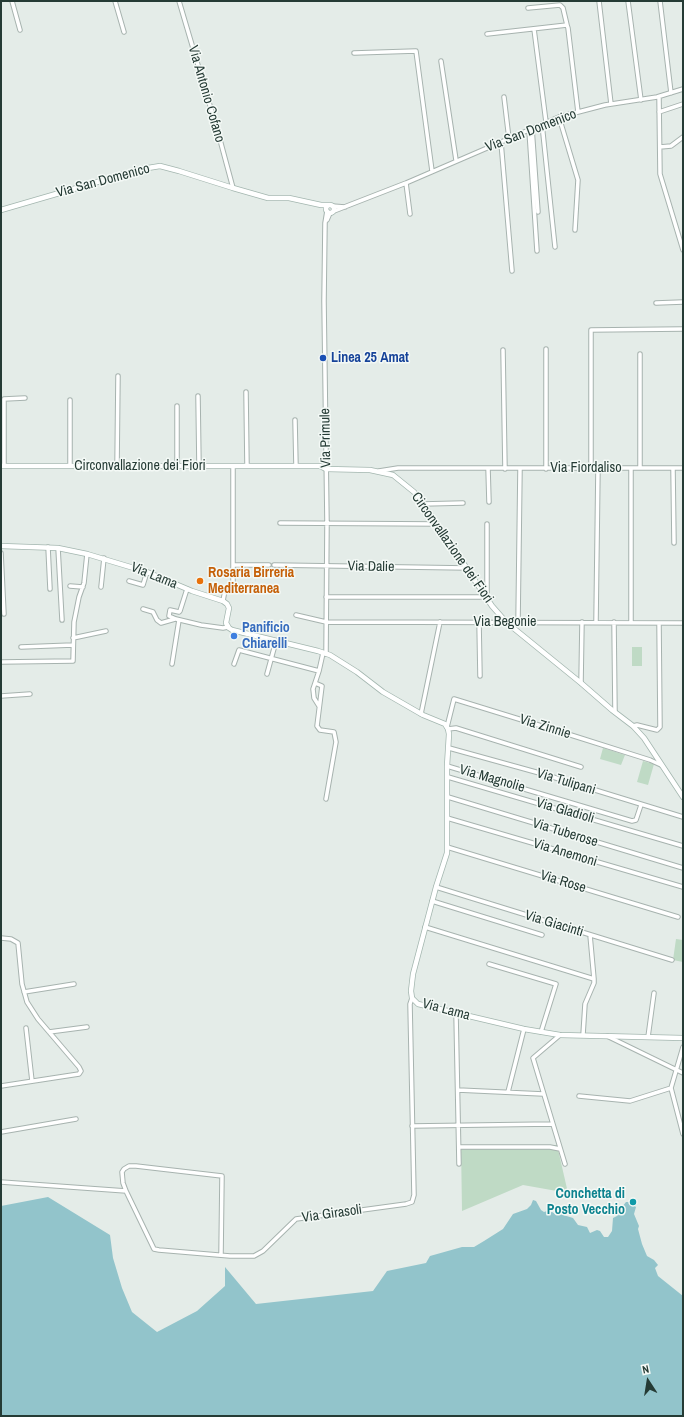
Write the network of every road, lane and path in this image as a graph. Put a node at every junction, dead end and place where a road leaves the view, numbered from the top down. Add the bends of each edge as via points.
1 (12, 1) edge
2 (115, 1) edge
3 (179, 1) edge
4 (599, 1) edge
5 (628, 1) edge
6 (660, 1) edge
7 (528, 8) dead end
8 (567, 25) junction
9 (534, 29) junction
10 (20, 30) dead end
11 (124, 32) dead end
12 (487, 34) dead end
13 (354, 53) dead end
14 (441, 61) dead end
15 (683, 89) edge
16 (671, 92) junction
17 (659, 96) junction
18 (504, 97) dead end
19 (641, 100) junction
20 (611, 104) junction
21 (683, 104) edge
22 (578, 112) junction
23 (659, 112) junction
24 (559, 117) junction
25 (544, 123) junction
26 (530, 129) junction
27 (683, 137) edge
28 (509, 138) junction
29 (501, 142) junction
30 (660, 147) junction
31 (456, 160) junction
32 (432, 171) junction
33 (406, 183) junction
34 (232, 188) junction
35 (321, 205) junction
36 (331, 206) junction
37 (346, 208) junction
38 (1, 210) edge
39 (329, 212) junction
40 (538, 212) dead end
41 (410, 214) dead end
42 (575, 230) dead end
43 (555, 247) dead end
44 (683, 250) edge
45 (536, 251) dead end
46 (512, 271) dead end
47 (683, 302) edge
48 (656, 303) dead end
49 (683, 329) edge
50 (546, 349) dead end
51 (503, 350) dead end
52 (640, 354) dead end
53 (118, 376) dead end
54 (246, 392) dead end
55 (198, 396) dead end
56 (25, 398) dead end
57 (70, 400) dead end
58 (177, 406) dead end
59 (295, 420) dead end
60 (2, 466) edge
61 (70, 466) junction
62 (117, 466) junction
63 (177, 466) junction
64 (199, 466) junction
65 (233, 466) junction
66 (247, 466) junction
67 (296, 466) junction
68 (488, 468) junction
69 (505, 468) junction
70 (591, 468) junction
71 (598, 468) junction
72 (631, 468) junction
73 (640, 468) junction
74 (683, 468) edge
75 (326, 469) junction
76 (520, 469) junction
77 (546, 469) junction
78 (673, 469) junction
79 (379, 471) junction
80 (489, 502) dead end
81 (462, 503) dead end
82 (423, 504) junction
83 (280, 523) dead end
84 (327, 523) junction
85 (437, 524) junction
86 (487, 524) dead end
87 (674, 543) dead end
88 (1, 546) edge
89 (48, 547) junction
90 (58, 548) junction
91 (1, 553) edge
92 (87, 554) junction
93 (104, 558) junction
94 (233, 565) junction
95 (269, 565) dead end
96 (274, 565) dead end
97 (327, 566) junction
98 (467, 568) junction
99 (147, 572) junction
100 (129, 580) dead end
101 (70, 586) dead end
102 (83, 587) junction
103 (101, 587) dead end
104 (50, 588) dead end
105 (187, 589) junction
106 (326, 597) junction
107 (486, 597) junction
108 (223, 601) junction
109 (143, 609) dead end
110 (4, 614) dead end
111 (296, 615) dead end
112 (177, 619) junction
113 (62, 620) dead end
114 (326, 622) junction
115 (440, 622) junction
116 (479, 622) junction
117 (506, 622) junction
118 (518, 622) junction
119 (582, 622) junction
120 (596, 622) junction
121 (614, 622) junction
122 (631, 622) junction
123 (660, 623) junction
124 (683, 623) edge
125 (228, 627) junction
126 (106, 631) dead end
127 (73, 638) junction
128 (276, 641) junction
129 (73, 645) junction
130 (21, 647) dead end
131 (325, 654) junction
132 (271, 659) junction
133 (1, 662) edge
134 (172, 664) dead end
135 (234, 664) dead end
136 (318, 671) junction
137 (267, 674) dead end
138 (480, 676) dead end
139 (315, 683) junction
140 (581, 683) junction
141 (30, 694) dead end
142 (1, 696) edge
143 (319, 706) junction
144 (615, 712) junction
145 (420, 714) junction
146 (633, 726) junction
147 (448, 728) junction
148 (449, 748) junction
149 (661, 765) junction
150 (448, 766) junction
151 (581, 767) dead end
152 (448, 777) junction
153 (448, 797) junction
154 (683, 797) edge
155 (326, 799) dead end
156 (641, 805) junction
157 (683, 817) edge
158 (447, 818) junction
159 (683, 846) edge
160 (447, 847) junction
161 (683, 868) edge
162 (436, 887) junction
163 (683, 887) edge
164 (432, 901) junction
165 (678, 917) dead end
166 (425, 927) junction
167 (542, 935) dead end
168 (590, 936) junction
169 (1, 938) edge
170 (672, 960) dead end
171 (489, 964) dead end
172 (594, 979) junction
173 (74, 984) dead end
174 (24, 992) junction
175 (654, 993) dead end
176 (412, 998) junction
177 (456, 1013) junction
178 (26, 1028) dead end
179 (87, 1028) dead end
180 (524, 1029) junction
181 (49, 1032) junction
182 (540, 1032) junction
183 (560, 1035) junction
184 (583, 1035) junction
185 (606, 1036) junction
186 (648, 1037) junction
187 (683, 1038) edge
188 (683, 1047) edge
189 (677, 1070) junction
190 (683, 1074) edge
191 (32, 1081) junction
192 (1, 1086) edge
193 (671, 1088) junction
194 (458, 1090) junction
195 (508, 1092) junction
196 (544, 1094) junction
197 (579, 1096) dead end
198 (76, 1119) dead end
199 (552, 1124) junction
200 (412, 1126) junction
201 (458, 1126) junction
202 (1, 1132) edge
203 (683, 1134) edge
204 (459, 1147) junction
205 (560, 1149) junction
206 (459, 1164) dead end
207 (565, 1164) dead end
208 (1, 1182) edge
209 (126, 1191) junction
210 (221, 1255) junction

1 - 10 street
2 - 11 street
3 - 34 street, Via Antonio Cofano
4 - 20 street
5 - 19 street
6 - 16 street
7 - 8 street via 560,5
8 - 9 street
8 - 22 street
9 - 12 street
9 - 25 street
13 - 32 street via 416,51
14 - 31 street
15 - 16 street, Via San Domenico
16 - 17 street, Via San Domenico
17 - 19 street, Via San Domenico
17 - 23 street
18 - 28 street
19 - 20 street, Via San Domenico
20 - 22 street, Via San Domenico
21 - 23 street
22 - 24 street, Via San Domenico
23 - 30 street
24 - 25 street, Via San Domenico
24 - 42 street via 578,180
25 - 26 street, Via San Domenico
25 - 43 street
26 - 28 street, Via San Domenico
26 - 40 street
26 - 45 street
27 - 30 street via 672,146
28 - 29 street, Via San Domenico
29 - 31 street, Via San Domenico
29 - 46 street
30 - 44 street via 660,174
31 - 32 street, Via San Domenico
32 - 33 street, Via San Domenico
33 - 37 street, Via San Domenico
33 - 41 street
34 - 35 street, Via San Domenico via 268,198 289,198
34 - 38 street, Via San Domenico via 160,166
35 - 36 street, Via San Domenico
35 - 39 street
36 - 37 street, Via San Domenico
36 - 39 street via 334,209
37 - 39 street, Via San Domenico
39 - 75 street, Via Primule via 325,223
47 - 48 street
49 - 70 street via 591,330
50 - 77 street
51 - 69 street
52 - 73 street
53 - 62 street
54 - 66 street
55 - 64 street
56 - 60 street via 4,398
57 - 61 street
58 - 63 street
59 - 67 street
60 - 61 street, Circonvallazione dei Fiori
61 - 62 street, Circonvallazione dei Fiori
62 - 63 street, Circonvallazione dei Fiori
63 - 64 street, Circonvallazione dei Fiori
64 - 65 street, Circonvallazione dei Fiori
65 - 66 street, Circonvallazione dei Fiori
65 - 94 street
66 - 67 street, Circonvallazione dei Fiori
67 - 75 street, Circonvallazione dei Fiori via 320,466
68 - 69 street, Via Fiordaliso
68 - 79 street, Via Fiordaliso via 398,468
68 - 80 street
69 - 76 street, Via Fiordaliso
70 - 71 street, Via Fiordaliso
70 - 77 street, Via Fiordaliso
71 - 72 street, Via Fiordaliso
71 - 120 street
72 - 73 street, Via Fiordaliso
72 - 122 street
73 - 78 street, Via Fiordaliso
74 - 78 street, Via Fiordaliso
75 - 79 street, Circonvallazione dei Fiori
75 - 84 street, Via Primule
76 - 77 street, Via Fiordaliso
76 - 118 street
78 - 87 street
79 - 82 street, Circonvallazione dei Fiori via 394,475 414,492
81 - 82 street
82 - 85 street, Circonvallazione dei Fiori
83 - 84 street
84 - 85 street
84 - 97 street, Via Primule
85 - 98 street, Circonvallazione dei Fiori
86 - 107 street
88 - 89 street, Via Lama
89 - 90 street, Via Lama
89 - 104 street
90 - 92 street, Via Lama
90 - 113 street
91 - 110 street
92 - 93 street, Via Lama
92 - 102 street
93 - 99 street, Via Lama
93 - 103 street
94 - 95 street
94 - 108 street via 233,586 225,590
96 - 97 street, Via Dalie
97 - 98 street, Via Dalie
97 - 106 street, Via Primule
98 - 107 street, Circonvallazione dei Fiori
99 - 100 street via 143,585
99 - 105 street, Via Lama
101 - 102 street
102 - 127 street via 74,622
105 - 108 street, Via Lama
105 - 112 street via 180,611 170,610 168,616
106 - 107 street
106 - 114 street, Via Primule
107 - 117 street, Circonvallazione dei Fiori
108 - 125 street via 229,608 226,620
109 - 112 street via 153,612 161,623
111 - 114 street, Via Begonie
112 - 125 street via 201,625
112 - 134 street
114 - 115 street, Via Begonie
114 - 131 street, Via Primule
115 - 116 street, Via Begonie
115 - 145 street
116 - 117 street, Via Begonie
116 - 138 street
117 - 118 street, Via Begonie
117 - 140 street, Circonvallazione dei Fiori
118 - 119 street, Via Begonie
119 - 120 street, Via Begonie
119 - 140 street
120 - 121 street, Via Begonie
121 - 122 street, Via Begonie
121 - 144 street
122 - 123 street, Via Begonie
123 - 124 street, Via Begonie
123 - 146 street via 660,728 657,730
125 - 128 street
126 - 127 street
127 - 129 street
128 - 131 street
128 - 132 street
129 - 130 street
129 - 133 street via 73,661
131 - 136 street, Via Primule
131 - 145 street
132 - 135 street via 239,650
132 - 136 street
132 - 137 street
136 - 139 street, Via Primule
139 - 143 street via 314,698
139 - 143 street via 322,686
140 - 144 street, Circonvallazione dei Fiori
141 - 142 street
143 - 155 street via 317,726 320,730 334,732 336,742
144 - 146 street, Circonvallazione dei Fiori
145 - 147 street
146 - 149 street, Circonvallazione dei Fiori
147 - 148 street, Via Lama
147 - 149 street, Via Zinnie via 454,700
147 - 151 street via 456,728
148 - 150 street, Via Lama
148 - 156 street, Via Tulipani
149 - 154 street, Circonvallazione dei Fiori
150 - 152 street, Via Lama
150 - 156 street, Via Magnolie via 632,821 636,820
152 - 153 street, Via Lama
152 - 159 street, Via Gladioli
153 - 158 street, Via Lama
153 - 161 street, Via Tuberose
156 - 157 street, Via Tulipani
158 - 160 street, Via Lama
158 - 163 street, Via Anemoni
160 - 162 street, Via Lama
160 - 165 street, Via Rose
162 - 164 street, Via Lama
162 - 168 street, Via Giacinti
164 - 166 street, Via Lama
164 - 167 street
166 - 172 street
166 - 176 street, Via Lama via 413,974
168 - 170 street, Via Giacinti
168 - 172 street
169 - 174 street via 18,943
171 - 182 street via 556,984
172 - 184 street via 585,1004
173 - 174 street
174 - 181 street via 33,1012
175 - 186 street
176 - 177 street, Via Lama via 418,1004
176 - 200 street, Via Girasoli
177 - 180 street, Via Lama
177 - 194 street
178 - 191 street
179 - 181 street
180 - 182 street, Via Lama
180 - 195 street
181 - 191 street via 80,1067 81,1073
182 - 183 street, Via Lama
183 - 184 street, Via Lama
183 - 196 street via 533,1058
184 - 185 street, Via Lama
185 - 186 street, Via Lama
185 - 189 street
186 - 187 street, Via Lama
188 - 189 street
189 - 190 street
189 - 193 street
191 - 192 street
193 - 197 street via 630,1101
193 - 203 street
194 - 195 street
194 - 201 street
195 - 196 street
196 - 199 street
198 - 202 street
199 - 201 street
199 - 205 street
200 - 201 street
200 - 210 street, Via Girasoli via 412,1202 296,1219 263,1251 254,1256
201 - 204 street
204 - 205 street
204 - 206 street
205 - 207 street
208 - 209 street
209 - 210 street, Via Girasoli via 154,1248
209 - 210 street via 122,1172 129,1166 222,1176

